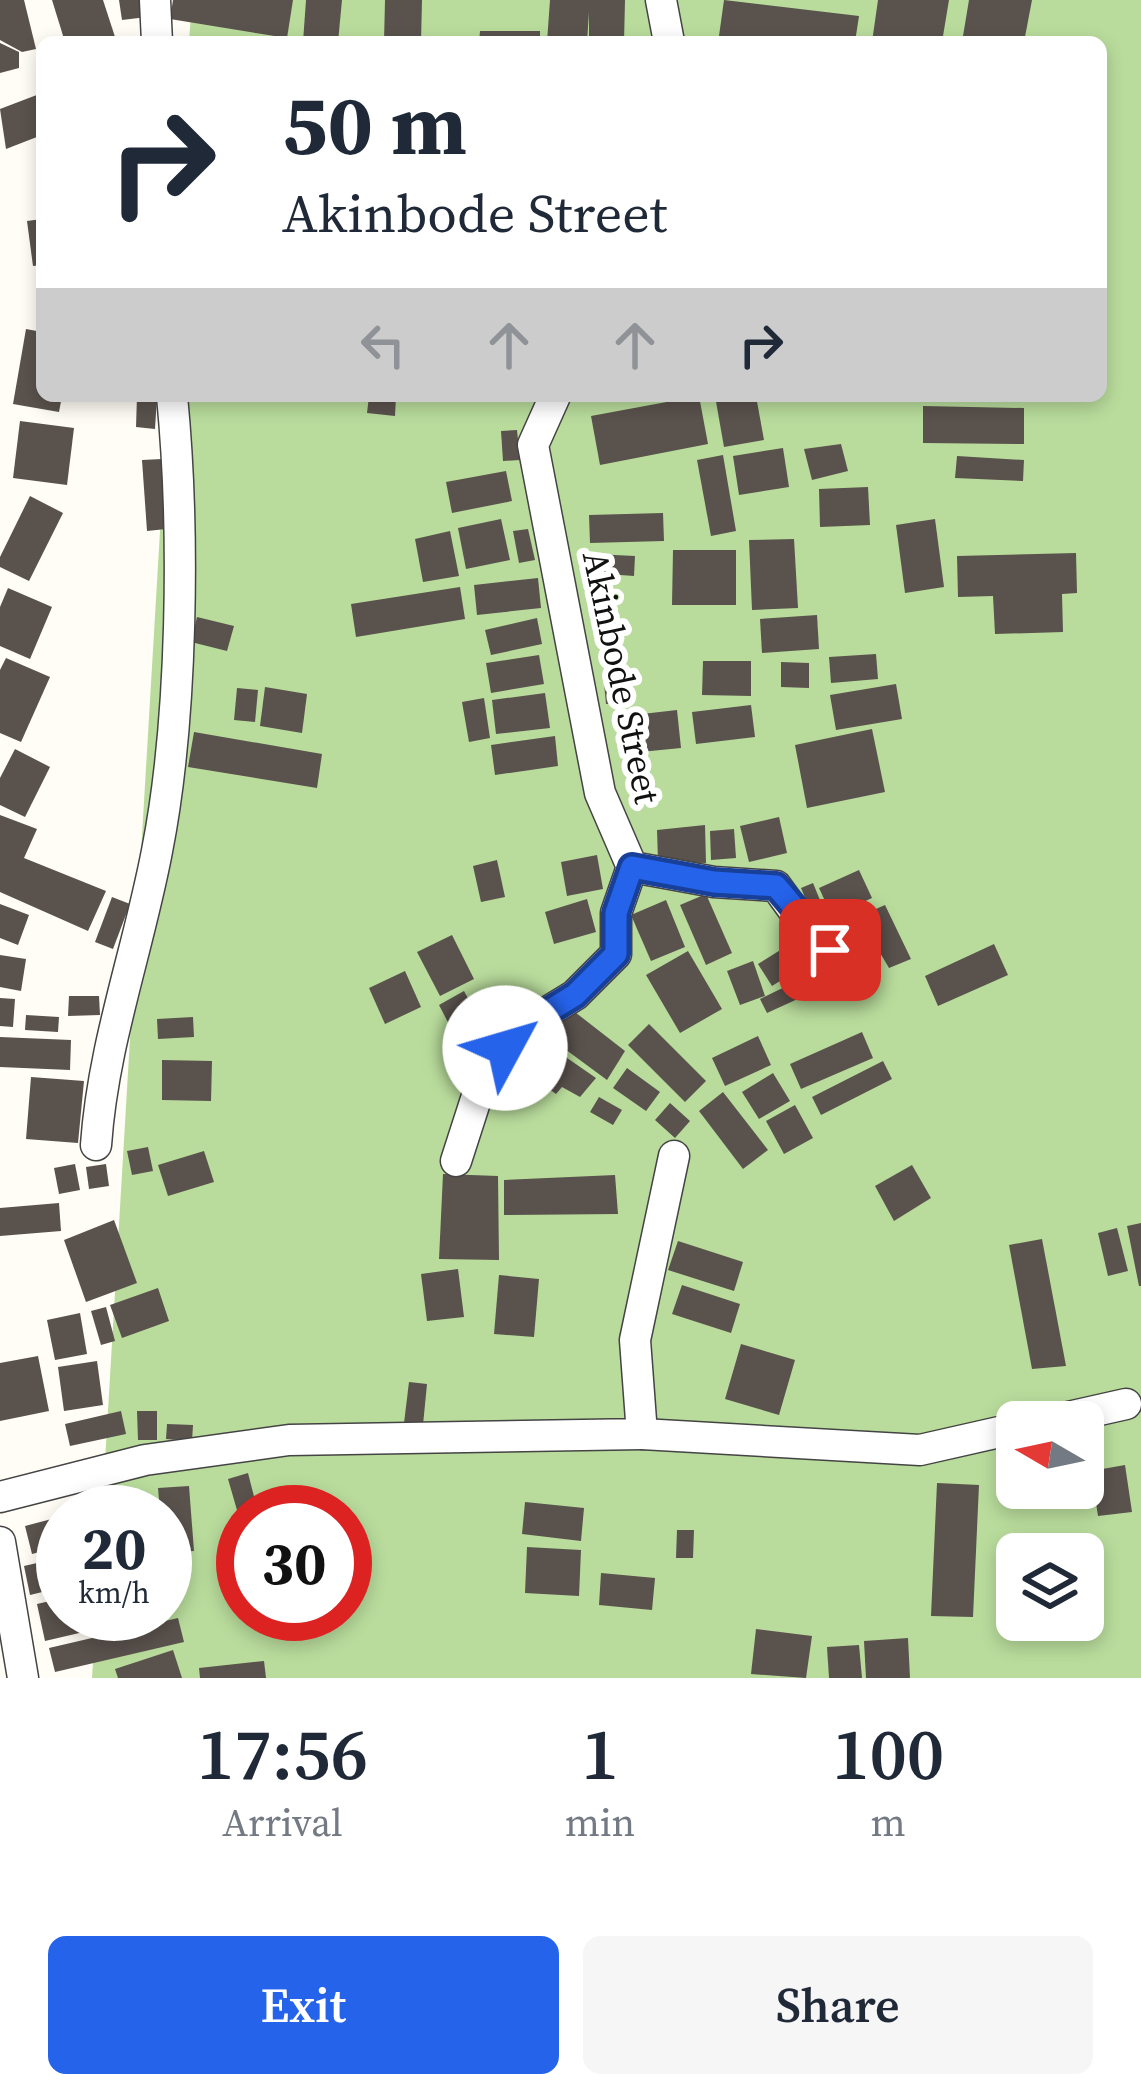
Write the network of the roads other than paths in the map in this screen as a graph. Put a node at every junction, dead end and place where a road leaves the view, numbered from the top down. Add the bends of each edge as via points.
1 (155, 0) edge
2 (661, 0) edge
3 (157, 36) edge
4 (668, 36) edge
5 (173, 402) edge
6 (552, 402) edge
7 (632, 867) junction
8 (849, 967) dead end
9 (96, 1145) dead end
10 (674, 1156) dead end
11 (456, 1161) dead end
12 (1126, 1404) dead end
13 (1104, 1409) edge
14 (996, 1433) edge
15 (642, 1434) junction
16 (0, 1497) edge
17 (0, 1542) edge
18 (22, 1678) edge

1 - 3 street
2 - 4 street
5 - 9 street via 179,469 168,783 108,1047
6 - 7 street, Akinbode Street via 533,445 600,793
7 - 8 street via 776,886 810,933
7 - 11 street via 616,913 616,954 575,995 523,1027 486,1068
10 - 15 street via 635,1340
12 - 13 street
14 - 15 street via 920,1450
15 - 16 street via 290,1440 146,1460
17 - 18 street

